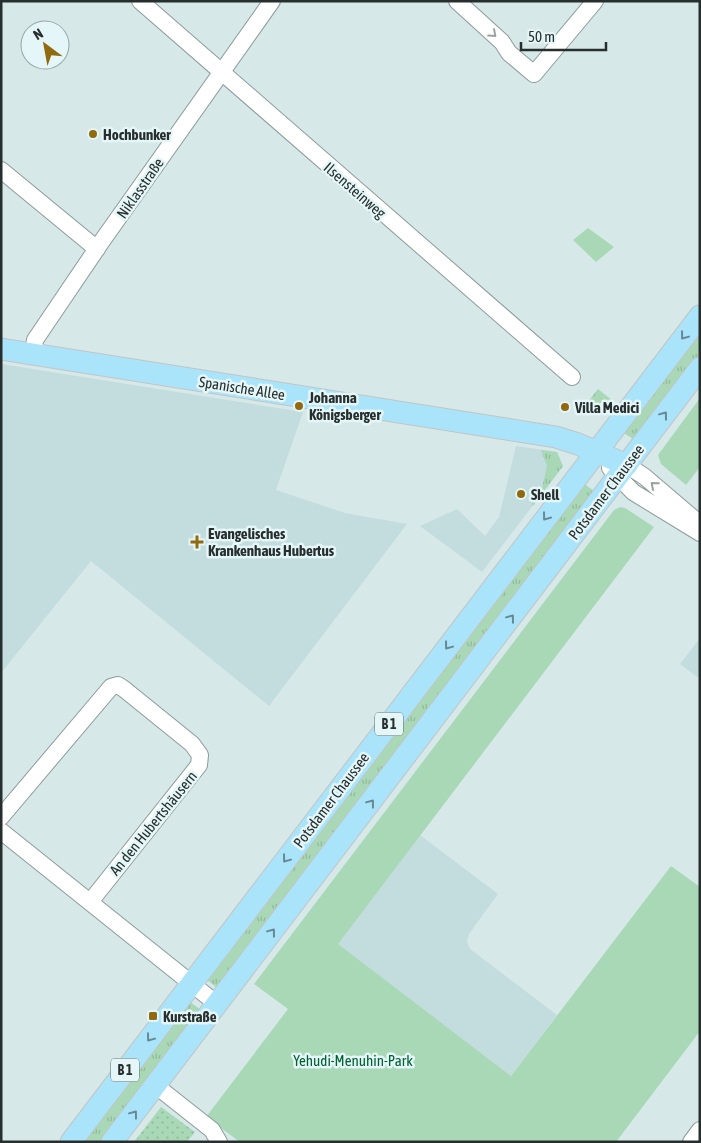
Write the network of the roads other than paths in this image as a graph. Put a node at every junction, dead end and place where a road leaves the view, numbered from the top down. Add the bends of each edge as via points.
1 (140, 1) edge
2 (272, 1) edge
3 (457, 1) edge
4 (595, 1) edge
5 (222, 73) junction
6 (1, 170) edge
7 (97, 249) junction
8 (700, 316) edge
9 (1, 349) edge
10 (33, 354) junction
11 (700, 368) edge
12 (572, 377) dead end
13 (596, 451) junction
14 (622, 471) junction
15 (700, 524) edge
16 (700, 533) edge
17 (1, 817) edge
18 (1, 830) edge
19 (90, 902) junction
20 (191, 983) junction
21 (218, 1004) junction
22 (155, 1085) junction
23 (700, 1130) edge
24 (71, 1142) edge
25 (112, 1142) edge
26 (219, 1142) edge
27 (691, 1142) edge

1 - 5 street, Ilsensteinweg
2 - 5 street, Niklasstraße
3 -> 4 street via 534,74
5 - 7 street, Niklasstraße
5 - 12 street, Ilsensteinweg
6 - 7 street
7 - 10 street, Niklasstraße via 36,340
8 -> 13 main road, Potsdamer Chaussee / B 1
9 - 10 main road, Spanische Allee
10 - 13 main road, Spanische Allee via 556,437
14 -> 11 main road, Potsdamer Chaussee / B 1
13 - 14 main road, Spanische Allee
13 -> 20 main road, Potsdamer Chaussee / B 1
15 -> 14 street via 644,476
14 - 16 street via 633,492
21 -> 14 main road, Potsdamer Chaussee / B 1
17 - 19 street, An den Hubertshäusern via 111,687 118,685 124,689 192,744 200,755 200,765
18 - 19 street
19 - 20 street
20 - 21 street
20 -> 24 main road, Potsdamer Chaussee / B 1
21 - 22 main road, Potsdamer Chaussee / B 1
25 -> 22 main road, Potsdamer Chaussee / B 1
22 - 26 street via 212,1130
23 - 27 street

